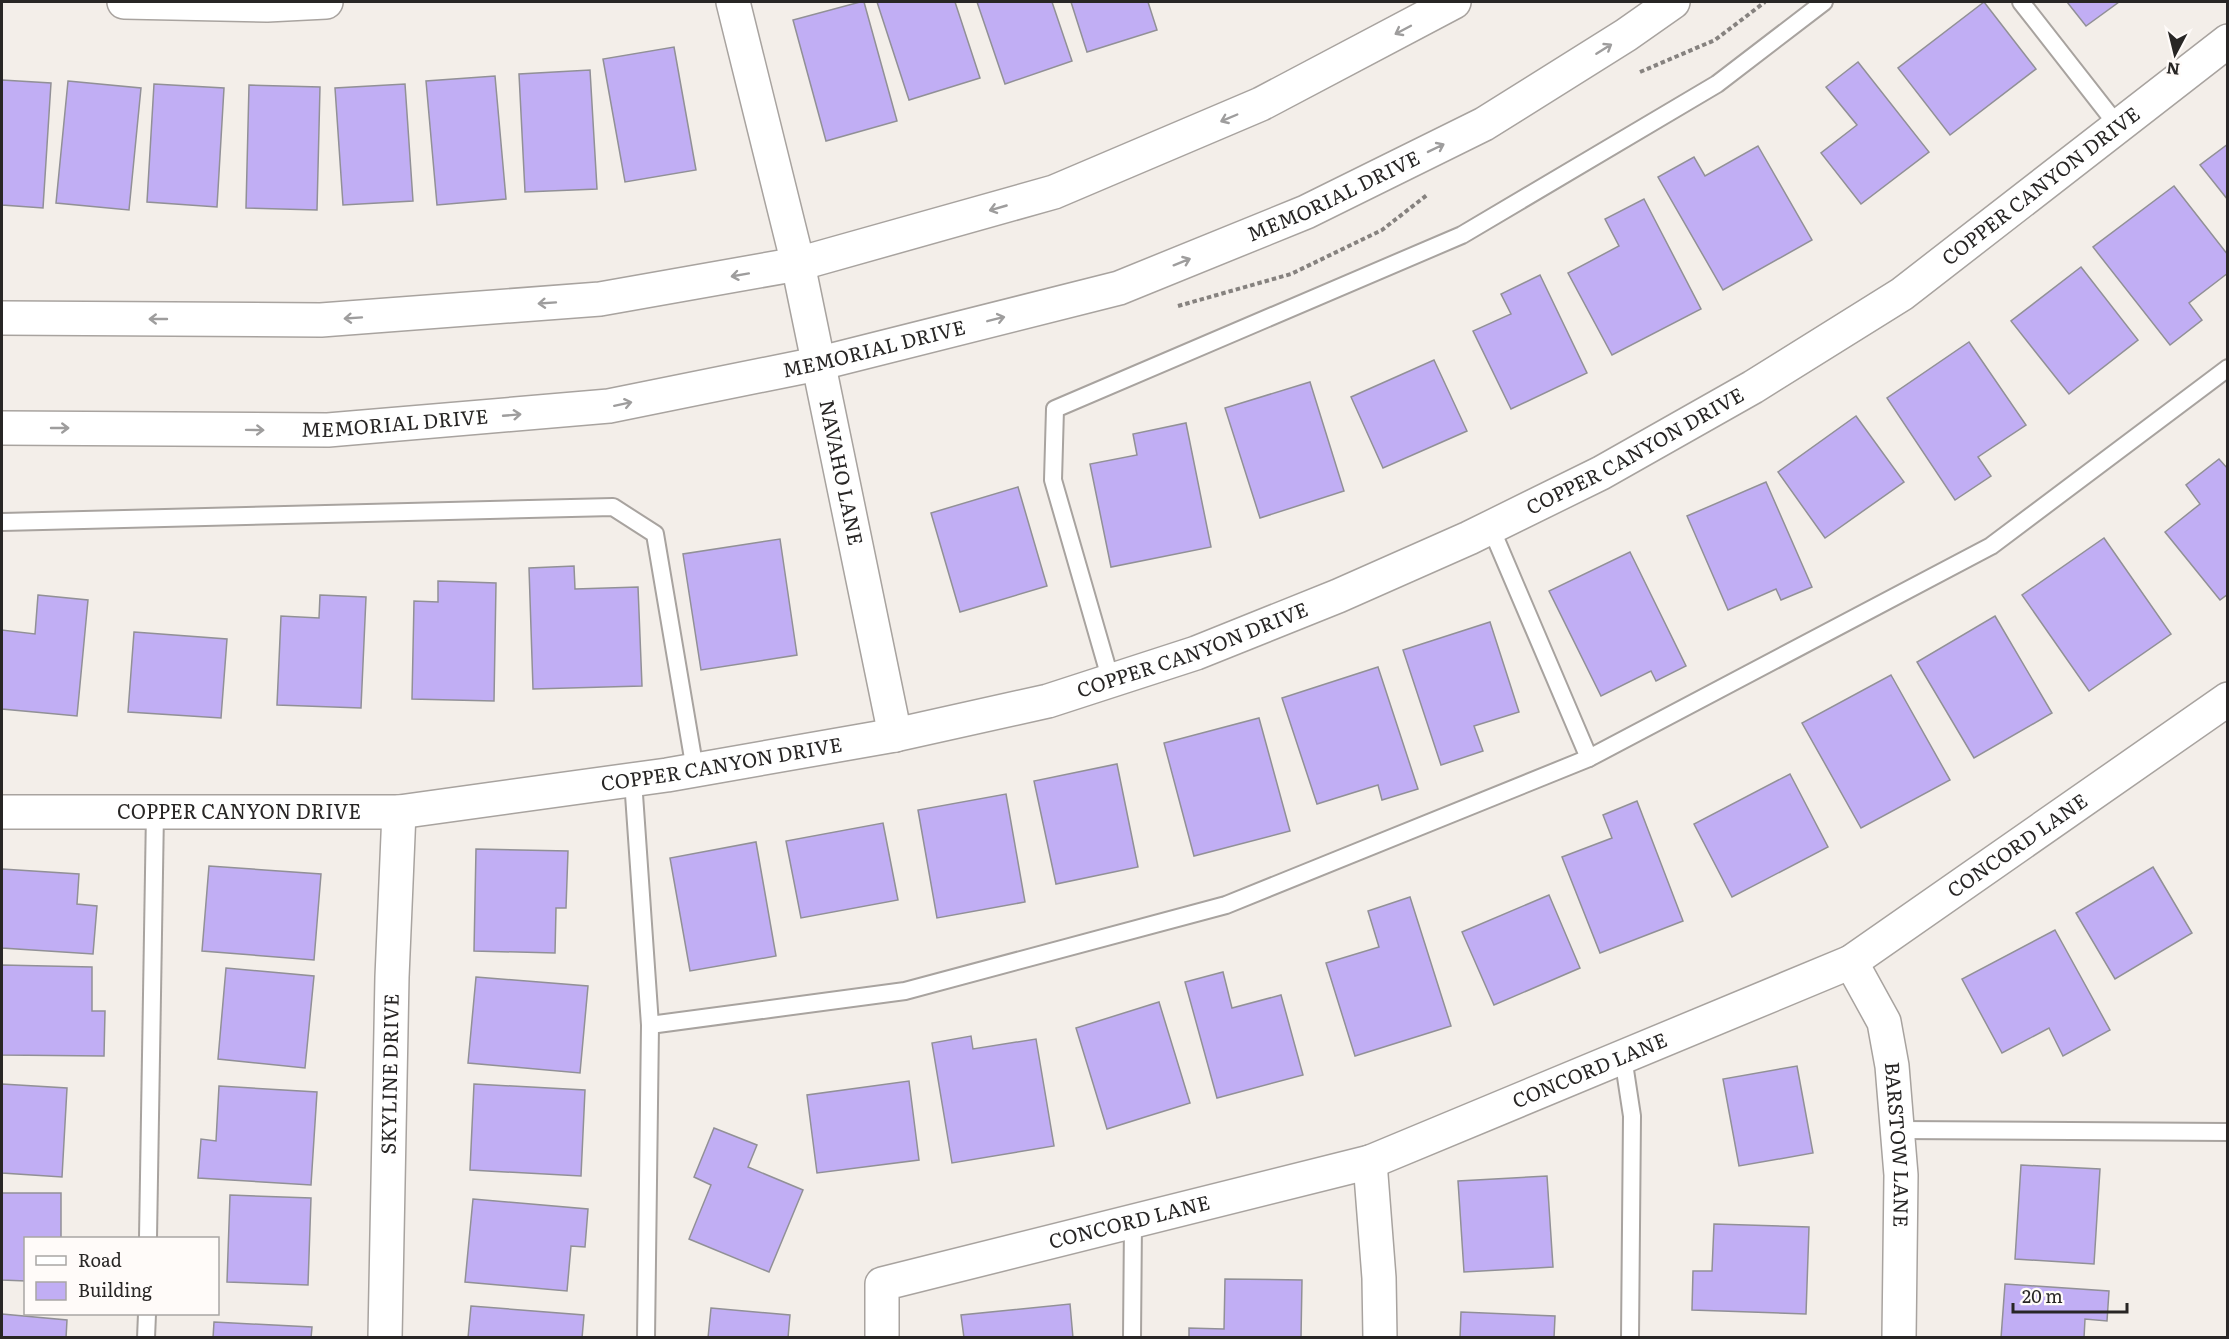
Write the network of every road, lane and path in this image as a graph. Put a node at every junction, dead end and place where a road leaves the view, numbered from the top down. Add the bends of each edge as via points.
1 (124, 2) edge
2 (326, 2) edge
3 (733, 2) edge
4 (1454, 2) edge
5 (1673, 2) edge
6 (1824, 2) edge
7 (2020, 2) edge
8 (2228, 41) edge
9 (2118, 126) junction
10 (798, 264) junction
11 (2, 318) edge
12 (817, 364) junction
13 (2228, 369) edge
14 (2, 428) edge
15 (2, 522) edge
16 (1491, 528) junction
17 (1111, 681) junction
18 (2228, 699) edge
19 (895, 735) junction
20 (1588, 758) junction
21 (695, 770) junction
22 (633, 780) junction
23 (2, 812) edge
24 (155, 812) junction
25 (399, 812) junction
26 (1851, 962) junction
27 (650, 1025) junction
28 (1623, 1057) junction
29 (1898, 1130) junction
30 (2228, 1132) edge
31 (1370, 1162) junction
32 (1133, 1222) junction
33 (148, 1237) edge
34 (147, 1315) edge
35 (146, 1338) edge
36 (385, 1338) edge
37 (646, 1338) edge
38 (882, 1338) edge
39 (1132, 1338) edge
40 (1380, 1338) edge
41 (1630, 1338) edge
42 (1899, 1338) edge

1 - 2 street
3 - 10 street, NAVAHO LANE
4 -> 10 street via 1261,104 1054,192
12 -> 5 street, MEMORIAL DRIVE via 1119,288 1306,212 1484,124
6 - 17 lane via 1717,84 1462,234 1055,409 1053,480
7 - 9 lane
8 - 9 street, COPPER CANYON DRIVE
9 - 16 street, COPPER CANYON DRIVE via 1902,294 1733,398 1601,473
10 -> 11 street via 600,299 321,320
10 - 12 street, NAVAHO LANE
14 -> 12 street, MEMORIAL DRIVE via 328,430 609,406
12 - 19 street, NAVAHO LANE
13 - 20 lane via 1991,546
15 - 21 lane via 613,507 655,534
16 - 17 street, COPPER CANYON DRIVE via 1338,596 1196,653
16 - 20 lane
17 - 19 street, COPPER CANYON DRIVE via 1048,701
18 - 26 street, CONCORD LANE
19 - 21 street, COPPER CANYON DRIVE
20 - 27 lane via 1226,905 905,991
21 - 22 street, COPPER CANYON DRIVE
22 - 25 street, COPPER CANYON DRIVE
22 - 27 lane
23 - 24 street, COPPER CANYON DRIVE
24 - 25 street, COPPER CANYON DRIVE
24 - 33 lane
25 - 36 street, SKYLINE DRIVE
26 - 28 street, CONCORD LANE
26 - 29 street, BARSTOW LANE via 1884,1022
27 - 37 lane
28 - 31 street, CONCORD LANE
28 - 41 lane via 1632,1116
29 - 30 lane
29 - 42 street, BARSTOW LANE
31 - 32 street, CONCORD LANE
31 - 40 street
32 - 38 street, CONCORD LANE via 882,1284
32 - 39 lane
34 - 35 lane

